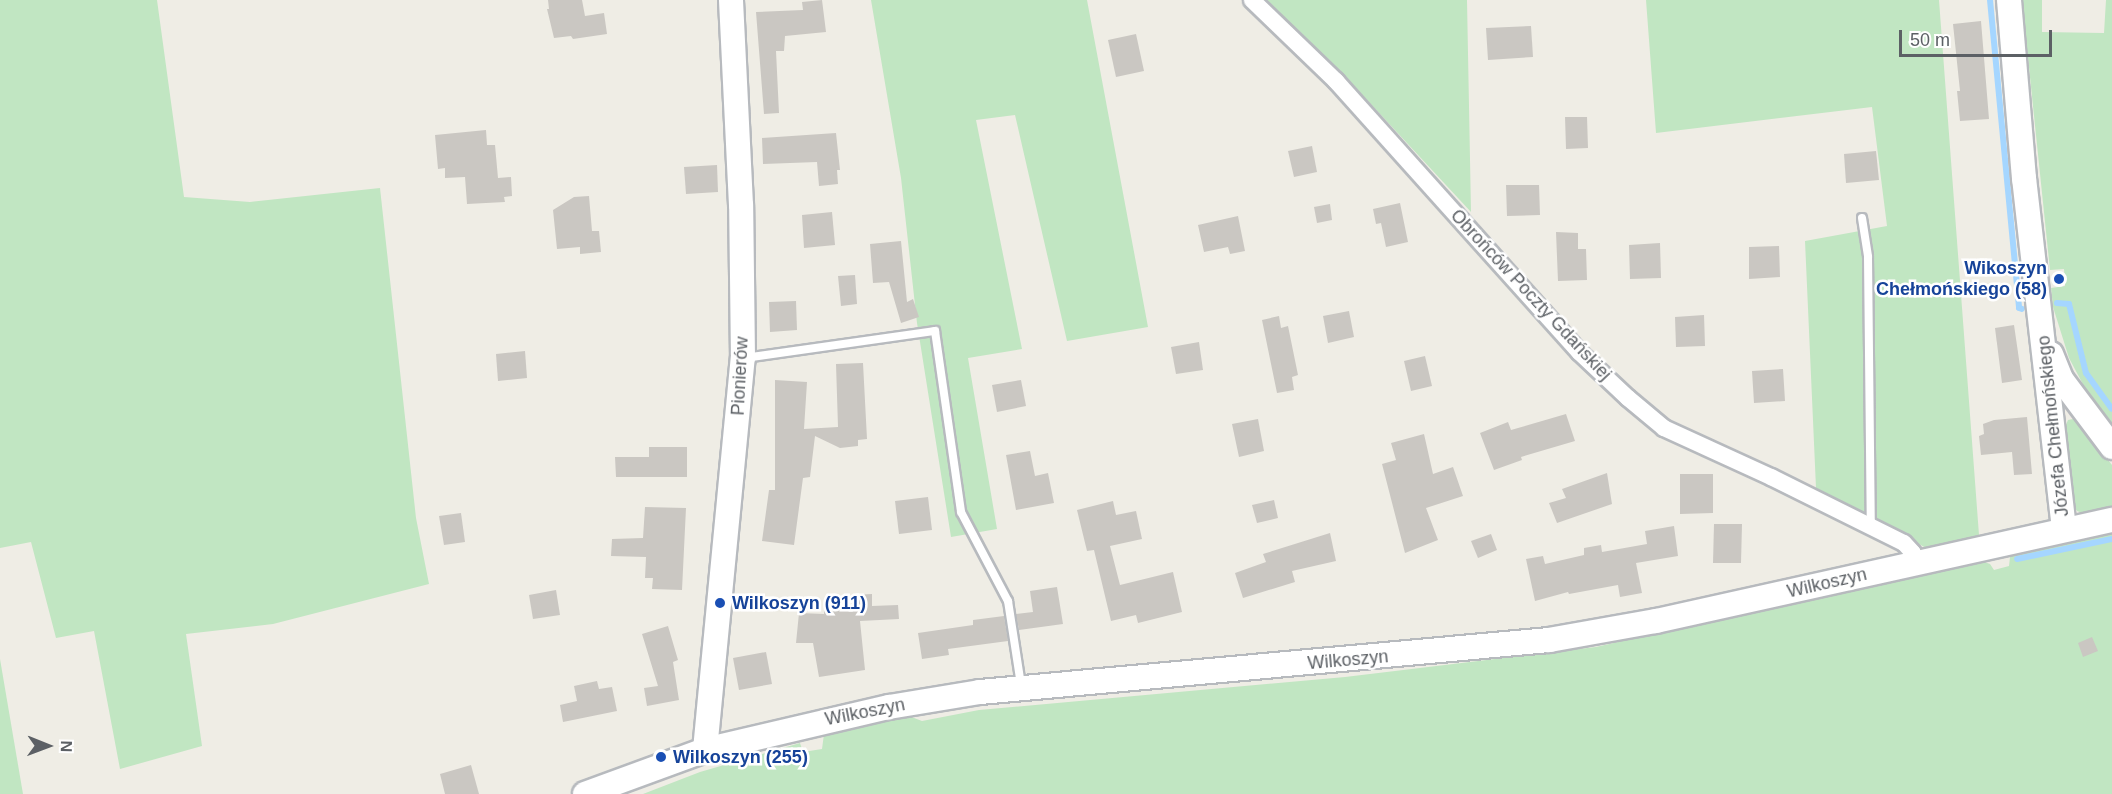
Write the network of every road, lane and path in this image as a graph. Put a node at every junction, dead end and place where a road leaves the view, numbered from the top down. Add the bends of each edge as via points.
1 (731, 0) edge
2 (1252, 0) edge
3 (2009, 0) edge
4 (1862, 218) dead end
5 (2042, 323) junction
6 (743, 358) junction
7 (2112, 447) edge
8 (2112, 520) edge
9 (1871, 526) junction
10 (2064, 530) junction
11 (1916, 563) junction
12 (1021, 688) junction
13 (705, 750) junction
14 (585, 794) edge

1 - 6 street, Pionierów via 741,205
2 - 9 street, Obrońców Poczty Gdańskiej via 1336,81 1579,352 1628,398 1664,428
3 - 5 street, Józefa Chełmońskiego
4 - 9 lane via 1868,257
5 - 7 street, Józefa Chełmońskiego via 2061,379
5 - 10 street, Józefa Chełmońskiego
6 - 12 lane via 935,331 961,512 1008,601
6 - 13 street, Pionierów
8 - 10 street, Wilkoszyn
9 - 11 street, Obrońców Poczty Gdańskiej via 1904,543
10 - 11 street, Wilkoszyn
11 - 12 street, Wilkoszyn via 1656,621 1548,640
12 - 13 street, Wilkoszyn via 869,711
13 - 14 street, Wilkoszyn

